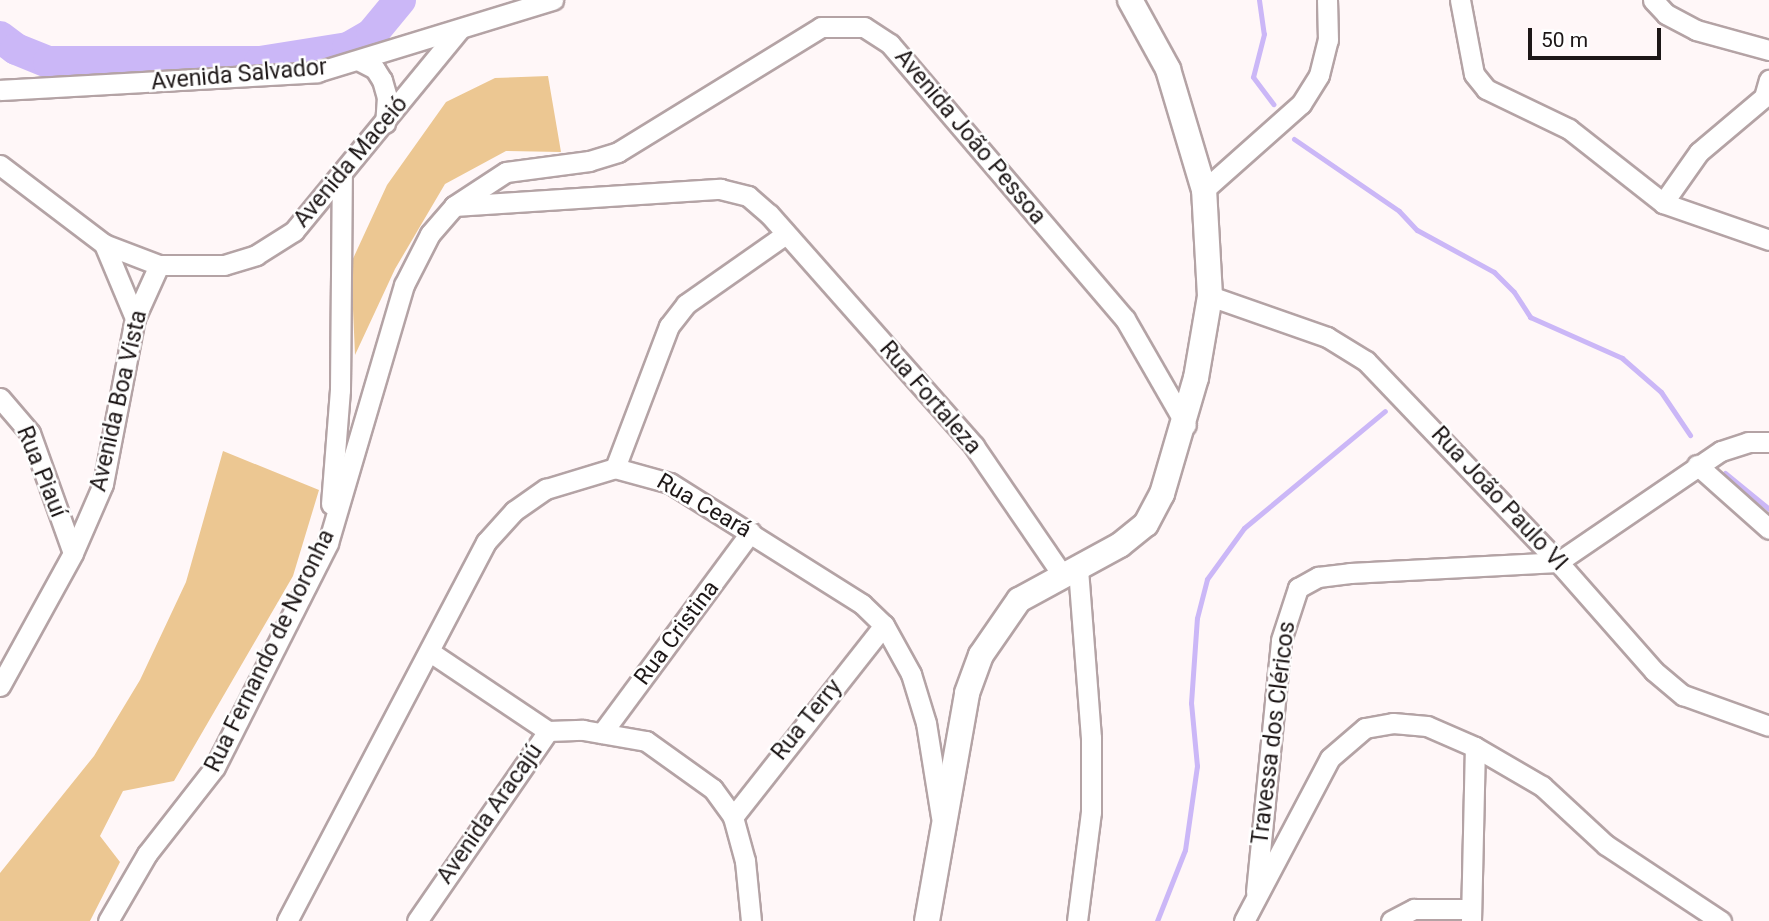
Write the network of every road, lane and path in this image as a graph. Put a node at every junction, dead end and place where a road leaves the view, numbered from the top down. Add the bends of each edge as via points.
1 (553, 0) edge
2 (1130, 0) edge
3 (1327, 0) edge
4 (1460, 0) edge
5 (1653, 0) edge
6 (460, 29) junction
7 (1769, 50) edge
8 (360, 61) junction
9 (1769, 80) edge
10 (0, 90) edge
11 (385, 123) junction
12 (0, 165) edge
13 (342, 176) junction
14 (1204, 190) junction
15 (1663, 203) junction
16 (454, 206) junction
17 (786, 234) junction
18 (1769, 240) edge
19 (104, 244) junction
20 (159, 265) junction
21 (1210, 296) junction
22 (135, 318) junction
23 (0, 398) edge
24 (1186, 425) junction
25 (1769, 442) edge
26 (1698, 465) junction
27 (615, 468) junction
28 (1769, 529) edge
29 (751, 533) junction
30 (328, 543) junction
31 (73, 553) junction
32 (1558, 562) junction
33 (1069, 570) junction
34 (884, 625) junction
35 (430, 652) junction
36 (0, 686) edge
37 (1769, 726) edge
38 (548, 730) junction
39 (602, 733) junction
40 (1475, 747) junction
41 (733, 817) junction
42 (943, 825) junction
43 (1256, 892) junction
44 (1470, 915) edge
45 (108, 921) edge
46 (287, 921) edge
47 (417, 921) edge
48 (751, 921) edge
49 (927, 921) edge
50 (1077, 921) edge
51 (1244, 921) edge
52 (1391, 921) edge
53 (1721, 921) edge

1 - 6 street, Avenida Salvador
2 - 14 street via 1168,69
3 - 14 street via 1328,40 1318,75 1301,104
4 - 15 street via 1474,74 1486,89 1569,129
5 - 7 street via 1665,14 1696,30
6 - 8 street, Avenida Salvador
6 - 11 street, Avenida Maceió
8 - 10 street, Avenida Salvador via 317,72 236,79
8 - 11 street via 382,80 387,97
9 - 15 street via 1764,97 1699,152
11 - 13 street, Avenida Maceió
12 - 19 street, Avenida Maceió
13 - 20 street, Avenida Maceió via 294,231 256,255 192,269
13 - 30 street via 340,390
14 - 21 street
15 - 18 street
16 - 17 street, Rua Fortaleza via 720,189 748,197
16 - 24 street, Avenida João Pessoa via 506,172 589,162 642,141 821,27 864,27 890,44 1125,319
16 - 30 street, Rua Fernando de Noronha via 430,234 404,285
17 - 27 street via 686,304 669,326
17 - 33 street, Rua Fortaleza via 974,446
19 - 20 street, Avenida Maceió
19 - 22 street
20 - 22 street, Avenida Boa Vista
21 - 24 street
21 - 32 street, Rua João Paulo VI via 1327,337 1366,361
22 - 31 street, Avenida Boa Vista via 103,484
23 - 31 street, Rua Piauí via 30,433
24 - 33 street via 1163,494 1146,524 1120,545
25 - 26 street via 1748,442
26 - 28 street
26 - 32 street
27 - 29 street, Rua Ceará via 670,483
27 - 35 street via 545,489 514,511 486,542
29 - 34 street, Rua Ceará via 862,604
29 - 39 street, Rua Cristina
30 - 45 street, Rua Fernando de Noronha via 215,767 147,854
31 - 36 street, Avenida Boa Vista
32 - 37 street, Rua João Paulo VI via 1654,671 1683,695
32 - 43 street, Travessa dos Cléricos via 1350,572 1318,577 1298,588 1281,640
33 - 42 street via 1019,600 981,655 967,692
33 - 50 street via 1091,738 1091,812
34 - 41 street, Rua Terry
34 - 42 street, Rua Ceará via 911,674 926,723
35 - 38 street
35 - 46 street
38 - 39 street, Avenida Aracajú
38 - 47 street, Avenida Aracajú
39 - 41 street, Avenida Aracajú via 646,741 672,756 713,789
40 - 43 street via 1427,726 1393,723 1365,728 1330,758
40 - 44 street
40 - 53 street via 1542,786 1606,845
41 - 48 street, Avenida Aracajú via 745,861
42 - 49 street
43 - 51 street
44 - 52 street via 1414,909

